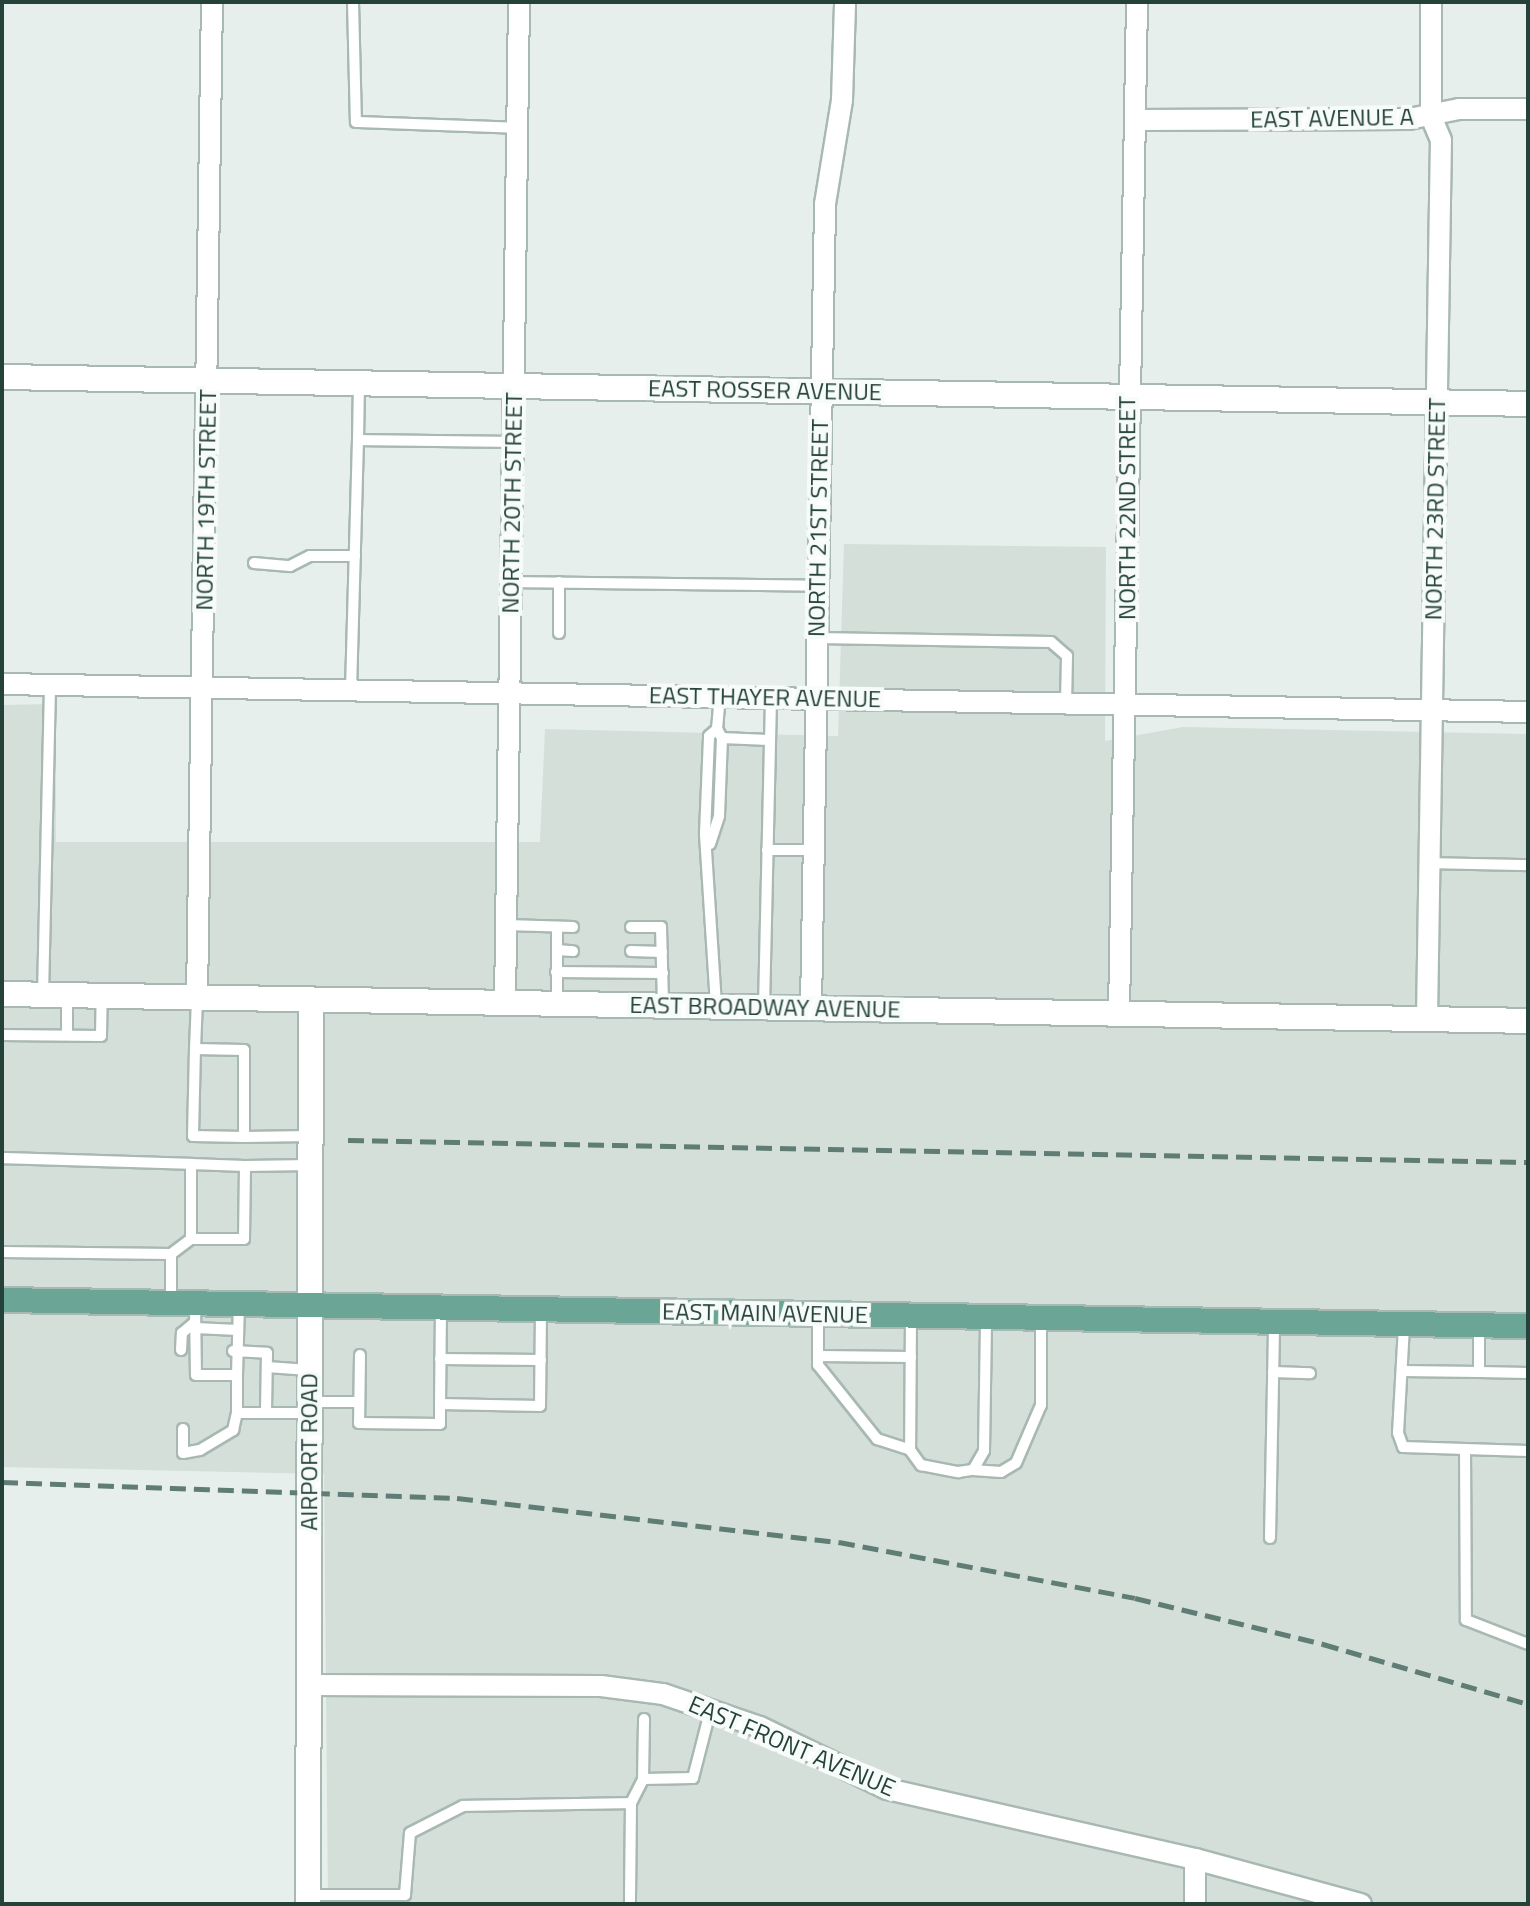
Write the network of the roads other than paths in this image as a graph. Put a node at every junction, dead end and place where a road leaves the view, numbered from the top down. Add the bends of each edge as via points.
1 (212, 2) edge
2 (353, 2) edge
3 (519, 2) edge
4 (845, 2) edge
5 (1137, 2) edge
6 (1431, 2) edge
7 (1528, 109) edge
8 (1431, 116) junction
9 (1136, 120) junction
10 (517, 128) junction
11 (2, 377) edge
12 (208, 380) junction
13 (359, 382) junction
14 (514, 385) junction
15 (820, 391) junction
16 (1128, 397) junction
17 (1436, 403) junction
18 (1528, 404) edge
19 (358, 440) junction
20 (513, 442) junction
21 (355, 556) junction
22 (254, 563) dead end
23 (511, 582) junction
24 (559, 582) junction
25 (818, 586) junction
26 (559, 633) dead end
27 (817, 638) junction
28 (2, 684) edge
29 (50, 685) junction
30 (204, 687) junction
31 (351, 690) junction
32 (510, 692) junction
33 (720, 696) junction
34 (771, 697) junction
35 (816, 698) junction
36 (1066, 702) junction
37 (1124, 703) junction
38 (1432, 711) junction
39 (1528, 712) edge
40 (719, 734) junction
41 (769, 740) junction
42 (767, 850) junction
43 (813, 850) junction
44 (1430, 863) junction
45 (1528, 865) edge
46 (506, 925) junction
47 (557, 927) junction
48 (573, 927) dead end
49 (631, 927) dead end
50 (557, 950) junction
51 (573, 951) dead end
52 (631, 951) dead end
53 (662, 952) junction
54 (556, 972) junction
55 (663, 973) junction
56 (2, 994) edge
57 (55, 995) junction
58 (102, 996) junction
59 (197, 998) junction
60 (311, 1000) junction
61 (505, 1003) junction
62 (557, 1004) junction
63 (663, 1004) junction
64 (716, 1005) junction
65 (764, 1007) junction
66 (811, 1008) junction
67 (1119, 1013) junction
68 (1427, 1019) junction
69 (1528, 1021) edge
70 (2, 1035) edge
71 (67, 1035) junction
72 (195, 1049) junction
73 (311, 1136) junction
74 (244, 1137) junction
75 (2, 1158) edge
76 (191, 1164) junction
77 (311, 1165) junction
78 (245, 1166) junction
79 (191, 1239) junction
80 (2, 1252) edge
81 (171, 1254) junction
82 (2, 1300) edge
83 (239, 1304) junction
84 (309, 1305) junction
85 (441, 1307) junction
86 (541, 1309) junction
87 (189, 1314) junction
88 (818, 1314) junction
89 (911, 1315) junction
90 (986, 1317) junction
91 (1041, 1318) junction
92 (1274, 1322) junction
93 (1405, 1324) junction
94 (1479, 1325) junction
95 (1528, 1326) edge
96 (238, 1330) junction
97 (181, 1350) dead end
98 (236, 1351) junction
99 (360, 1355) dead end
100 (818, 1356) junction
101 (911, 1357) junction
102 (440, 1359) junction
103 (541, 1360) junction
104 (267, 1367) junction
105 (309, 1370) junction
106 (1402, 1371) junction
107 (1273, 1372) junction
108 (1479, 1372) junction
109 (1310, 1373) dead end
110 (1528, 1373) edge
111 (237, 1375) junction
112 (359, 1402) junction
113 (440, 1404) junction
114 (309, 1408) junction
115 (237, 1413) junction
116 (266, 1413) junction
117 (183, 1429) dead end
118 (910, 1450) junction
119 (1465, 1450) junction
120 (1528, 1451) edge
121 (973, 1470) junction
122 (1270, 1538) dead end
123 (1528, 1644) edge
124 (308, 1685) junction
125 (711, 1708) junction
126 (644, 1719) dead end
127 (643, 1779) junction
128 (631, 1803) junction
129 (1195, 1859) junction
130 (308, 1899) edge
131 (405, 1900) edge
132 (630, 1904) edge
133 (1195, 1904) edge
134 (1361, 1904) edge

1 - 12 street, NORTH 19TH STREET
2 - 10 lane via 356,122
3 - 10 street, NORTH 20TH STREET
4 - 15 street, NORTH 21ST STREET via 843,90 825,204
5 - 9 street, NORTH 22ND STREET
6 - 8 street, NORTH 23RD STREET
7 - 8 street, EAST AVENUE A via 1459,109
8 - 9 street, EAST AVENUE A
8 - 17 street, NORTH 23RD STREET via 1441,140
9 - 16 street, NORTH 22ND STREET
10 - 14 street, NORTH 20TH STREET
11 - 12 street, EAST ROSSER AVENUE
12 - 13 street, EAST ROSSER AVENUE
12 - 30 street, NORTH 19TH STREET
13 - 14 street, EAST ROSSER AVENUE
13 - 19 lane
14 - 15 street, EAST ROSSER AVENUE
14 - 20 street, NORTH 20TH STREET
15 - 16 street, EAST ROSSER AVENUE
15 - 25 street, NORTH 21ST STREET
16 - 17 street, EAST ROSSER AVENUE
16 - 37 street, NORTH 22ND STREET
17 - 18 street, EAST ROSSER AVENUE
17 - 38 street, NORTH 23RD STREET
19 - 20 lane
19 - 21 lane
20 - 23 street, NORTH 20TH STREET
21 - 22 lane via 310,556 290,566
21 - 31 lane
23 - 24 lane
23 - 32 street, NORTH 20TH STREET
24 - 25 lane
24 - 26 lane
25 - 27 street, NORTH 21ST STREET
27 - 35 street, NORTH 21ST STREET
27 - 36 lane via 1057,643 1067,656
28 - 29 street, EAST THAYER AVENUE
29 - 30 street, EAST THAYER AVENUE
29 - 57 lane
30 - 31 street, EAST THAYER AVENUE
30 - 59 street, NORTH 19TH STREET
31 - 32 street, EAST THAYER AVENUE
32 - 33 street, EAST THAYER AVENUE
32 - 46 street, NORTH 20TH STREET
33 - 34 street, EAST THAYER AVENUE
33 - 40 lane
34 - 35 street, EAST THAYER AVENUE
34 - 41 lane
35 - 36 street, EAST THAYER AVENUE
35 - 43 street, NORTH 21ST STREET
36 - 37 street, EAST THAYER AVENUE
37 - 38 street, EAST THAYER AVENUE
37 - 67 street, NORTH 22ND STREET
38 - 39 street, EAST THAYER AVENUE
38 - 44 street, NORTH 23RD STREET
40 - 41 lane
40 - 64 lane via 709,736 705,864
41 - 42 lane
42 - 43 lane
42 - 65 lane
43 - 66 street, NORTH 21ST STREET
44 - 45 lane
44 - 68 street, NORTH 23RD STREET
46 - 47 lane
46 - 61 street, NORTH 20TH STREET
47 - 48 lane
47 - 50 lane
49 - 53 lane via 661,927
50 - 51 lane
50 - 54 lane
52 - 53 lane
53 - 55 lane
54 - 55 lane
54 - 62 lane
55 - 63 lane
56 - 57 street, EAST BROADWAY AVENUE
57 - 58 street, EAST BROADWAY AVENUE
57 - 71 lane
58 - 59 street, EAST BROADWAY AVENUE
58 - 71 lane via 101,1036
59 - 60 street, EAST BROADWAY AVENUE
59 - 72 lane
60 - 61 street, EAST BROADWAY AVENUE
60 - 73 street, AIRPORT ROAD
61 - 62 street, EAST BROADWAY AVENUE
62 - 63 street, EAST BROADWAY AVENUE
63 - 64 street, EAST BROADWAY AVENUE
64 - 65 street, EAST BROADWAY AVENUE
65 - 66 street, EAST BROADWAY AVENUE
66 - 67 street, EAST BROADWAY AVENUE
67 - 68 street, EAST BROADWAY AVENUE
68 - 69 street, EAST BROADWAY AVENUE
70 - 71 lane
72 - 74 lane via 244,1050
72 - 74 lane via 193,1136
73 - 74 lane
73 - 77 street, AIRPORT ROAD
75 - 76 lane
76 - 78 lane
76 - 79 lane
77 - 78 lane
77 - 84 street, AIRPORT ROAD
78 - 79 lane via 244,1239
79 - 81 lane
80 - 81 lane
81 - 87 lane
82 - 87 main road, EAST MAIN AVENUE
83 - 84 main road, EAST MAIN AVENUE
83 - 87 main road, EAST MAIN AVENUE
83 - 96 lane
84 - 85 main road, EAST MAIN AVENUE
84 - 105 street, AIRPORT ROAD
85 - 86 main road, EAST MAIN AVENUE
85 - 102 lane
86 - 88 main road, EAST MAIN AVENUE
86 - 103 lane
87 - 96 lane
87 - 97 lane
87 - 111 lane via 201,1351 196,1375
88 - 89 main road, EAST MAIN AVENUE
88 - 100 lane
89 - 90 main road, EAST MAIN AVENUE
89 - 101 lane
90 - 91 main road, EAST MAIN AVENUE
90 - 121 lane via 984,1451
91 - 92 main road, EAST MAIN AVENUE
91 - 121 lane via 1041,1405 1016,1463 1001,1472
92 - 93 main road, EAST MAIN AVENUE
92 - 107 lane
93 - 94 main road, EAST MAIN AVENUE
93 - 106 lane
94 - 95 main road, EAST MAIN AVENUE
94 - 108 lane
96 - 98 lane
98 - 104 lane via 267,1353
98 - 111 lane
99 - 112 lane
100 - 101 lane
100 - 118 lane via 818,1365 877,1439
101 - 118 lane
102 - 103 lane
102 - 113 lane
103 - 113 lane via 540,1406
104 - 105 lane
104 - 116 lane
105 - 114 street, AIRPORT ROAD
106 - 108 lane
106 - 119 lane via 1398,1433 1403,1447
107 - 109 lane
107 - 122 lane
108 - 110 lane
111 - 115 lane
112 - 113 lane via 359,1423 440,1424
112 - 114 lane
114 - 116 lane
114 - 124 street, AIRPORT ROAD
115 - 116 lane
115 - 117 lane via 225,1437 183,1453
118 - 121 lane via 921,1465 939,1472
119 - 120 lane
119 - 123 lane via 1466,1620
124 - 125 street, EAST FRONT AVENUE via 601,1686 663,1694
124 - 130 street, AIRPORT ROAD
125 - 127 lane via 693,1778
125 - 129 street, EAST FRONT AVENUE via 887,1789
126 - 127 lane
127 - 128 lane
128 - 131 lane via 463,1806 410,1833
128 - 132 lane
129 - 133 street
129 - 134 street, EAST FRONT AVENUE
130 - 131 lane

